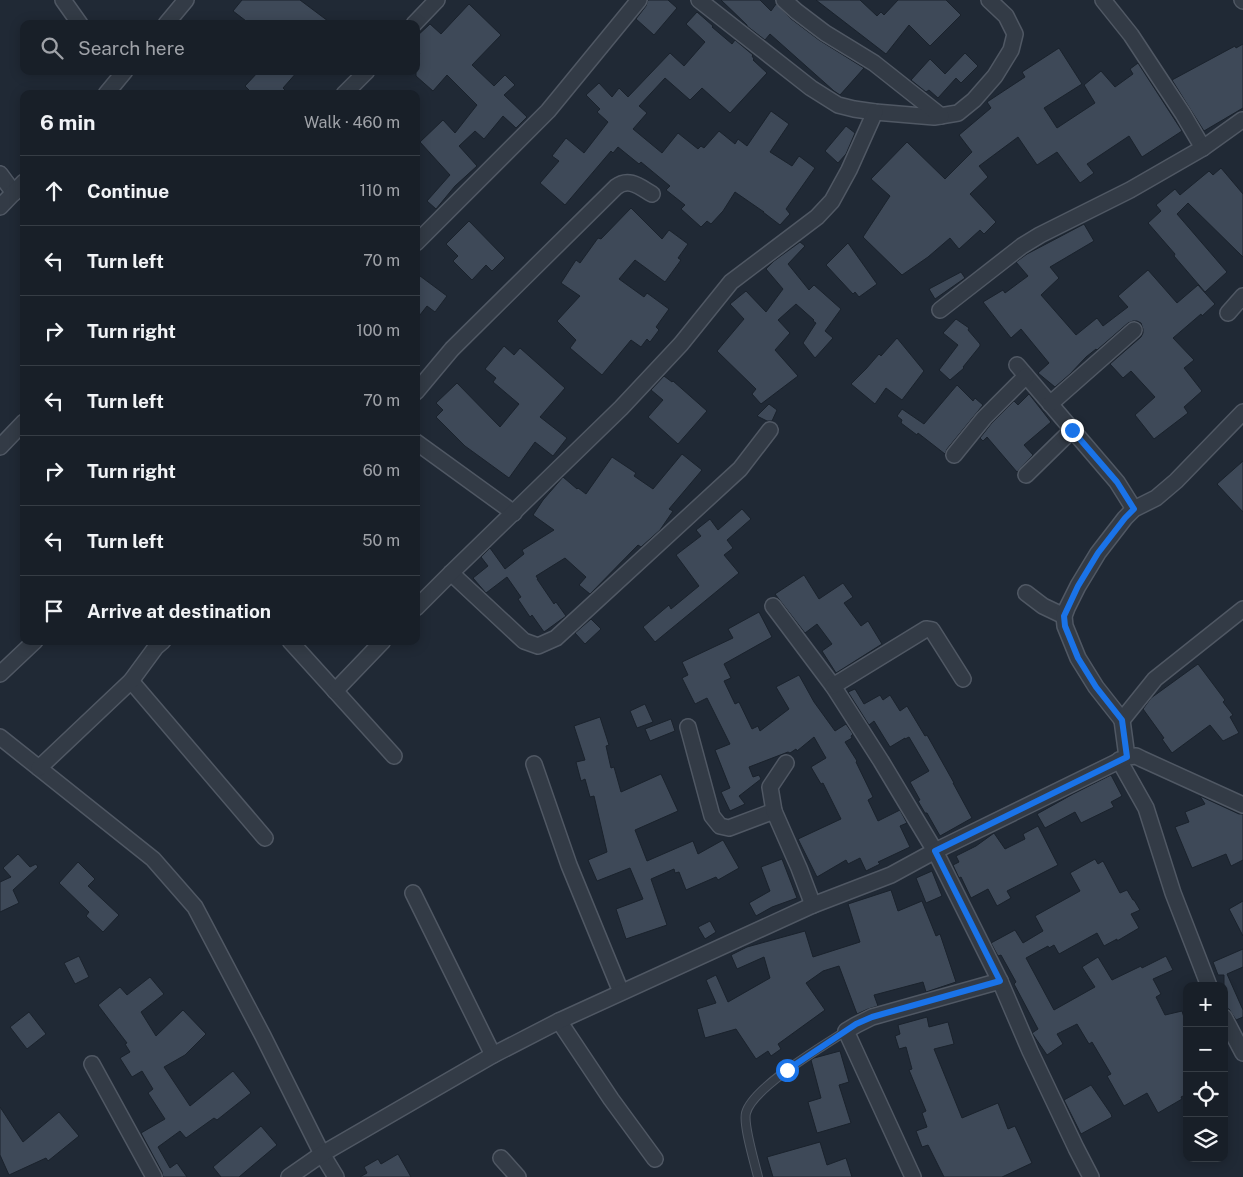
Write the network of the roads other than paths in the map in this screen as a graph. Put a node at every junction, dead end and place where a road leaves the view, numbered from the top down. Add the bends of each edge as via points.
1 (63, 0) edge
2 (186, 0) edge
3 (436, 0) edge
4 (639, 0) edge
5 (698, 0) edge
6 (784, 0) edge
7 (989, 0) edge
8 (1103, 0) edge
9 (77, 20) edge
10 (169, 20) edge
11 (418, 20) edge
12 (119, 75) edge
13 (363, 75) edge
14 (109, 90) edge
15 (348, 90) edge
16 (875, 112) junction
17 (941, 116) junction
18 (1242, 120) edge
19 (1203, 148) junction
20 (0, 174) edge
21 (19, 188) edge
22 (652, 194) dead end
23 (0, 206) edge
24 (420, 239) edge
25 (1243, 296) edge
26 (940, 310) dead end
27 (1228, 313) dead end
28 (1134, 330) dead end
29 (420, 387) edge
30 (1050, 404) junction
31 (1243, 412) edge
32 (20, 426) edge
33 (770, 430) dead end
34 (1072, 430) junction
35 (420, 445) edge
36 (0, 448) edge
37 (954, 455) dead end
38 (1026, 475) dead end
39 (1134, 509) junction
40 (514, 513) junction
41 (451, 572) junction
42 (1026, 593) dead end
43 (420, 604) edge
44 (773, 606) dead end
45 (1243, 609) edge
46 (1064, 616) junction
47 (31, 645) edge
48 (158, 645) edge
49 (294, 645) edge
50 (379, 645) edge
51 (0, 674) edge
52 (963, 679) dead end
53 (131, 681) junction
54 (833, 686) junction
55 (335, 691) junction
56 (1122, 720) junction
57 (688, 727) dead end
58 (0, 737) edge
59 (394, 756) dead end
60 (1123, 758) junction
61 (786, 763) dead end
62 (534, 764) dead end
63 (39, 768) junction
64 (1243, 805) edge
65 (774, 811) junction
66 (265, 838) dead end
67 (935, 851) junction
68 (413, 893) dead end
69 (813, 905) junction
70 (1000, 981) junction
71 (1207, 982) edge
72 (621, 992) junction
73 (559, 1021) junction
74 (1228, 1025) edge
75 (846, 1031) junction
76 (1243, 1053) edge
77 (494, 1055) junction
78 (92, 1064) dead end
79 (322, 1154) junction
80 (500, 1158) dead end
81 (655, 1159) dead end
82 (154, 1177) edge
83 (289, 1177) edge
84 (336, 1177) edge
85 (518, 1177) edge
86 (758, 1177) edge
87 (913, 1177) edge
88 (1091, 1177) edge

1 - 9 street
2 - 10 street
3 - 11 street
4 - 24 street via 548,112
5 - 16 street via 811,88 838,105
6 - 17 street via 825,33 874,63
7 - 17 street via 1006,16 1015,34 1012,50 996,76 974,100 958,113
8 - 19 street via 1131,35
12 - 14 street
13 - 15 street
16 - 17 street
16 - 40 street via 849,170 832,201 818,217 731,282 681,344 621,408
18 - 19 street
19 - 26 street via 1022,246
20 - 21 street
21 - 23 street
22 - 29 street via 628,182 616,187 452,349
25 - 27 street
28 - 30 street
30 - 34 street
30 - 37 street via 1022,370
31 - 39 street via 1176,482 1156,498
32 - 36 street
33 - 41 street via 740,469 556,638 538,646 524,641
34 - 38 street
34 - 39 street via 1117,482
35 - 40 street
39 - 46 street via 1098,553
40 - 41 street
41 - 43 street
42 - 46 street
44 - 54 street
45 - 56 street via 1154,679
46 - 56 street via 1078,658
47 - 51 street
48 - 53 street
49 - 55 street
50 - 55 street
52 - 54 street via 932,630 926,629
53 - 63 street
53 - 66 street
54 - 67 street
55 - 59 street
56 - 60 street
57 - 65 street via 712,816 720,826 729,828
58 - 63 street
60 - 64 street via 1136,756
60 - 67 street
60 - 71 street via 1146,808
61 - 65 street via 770,787
62 - 72 street via 569,865
63 - 79 street via 153,859 195,907
65 - 69 street
67 - 69 street via 890,875
67 - 70 street
68 - 77 street
69 - 72 street
70 - 75 street via 872,1017
70 - 88 street
72 - 73 street
73 - 77 street
73 - 81 street
74 - 76 street
75 - 86 lane via 787,1070 752,1100 745,1114
75 - 87 street
77 - 79 street
78 - 82 street
79 - 83 street
79 - 84 street
80 - 85 street

